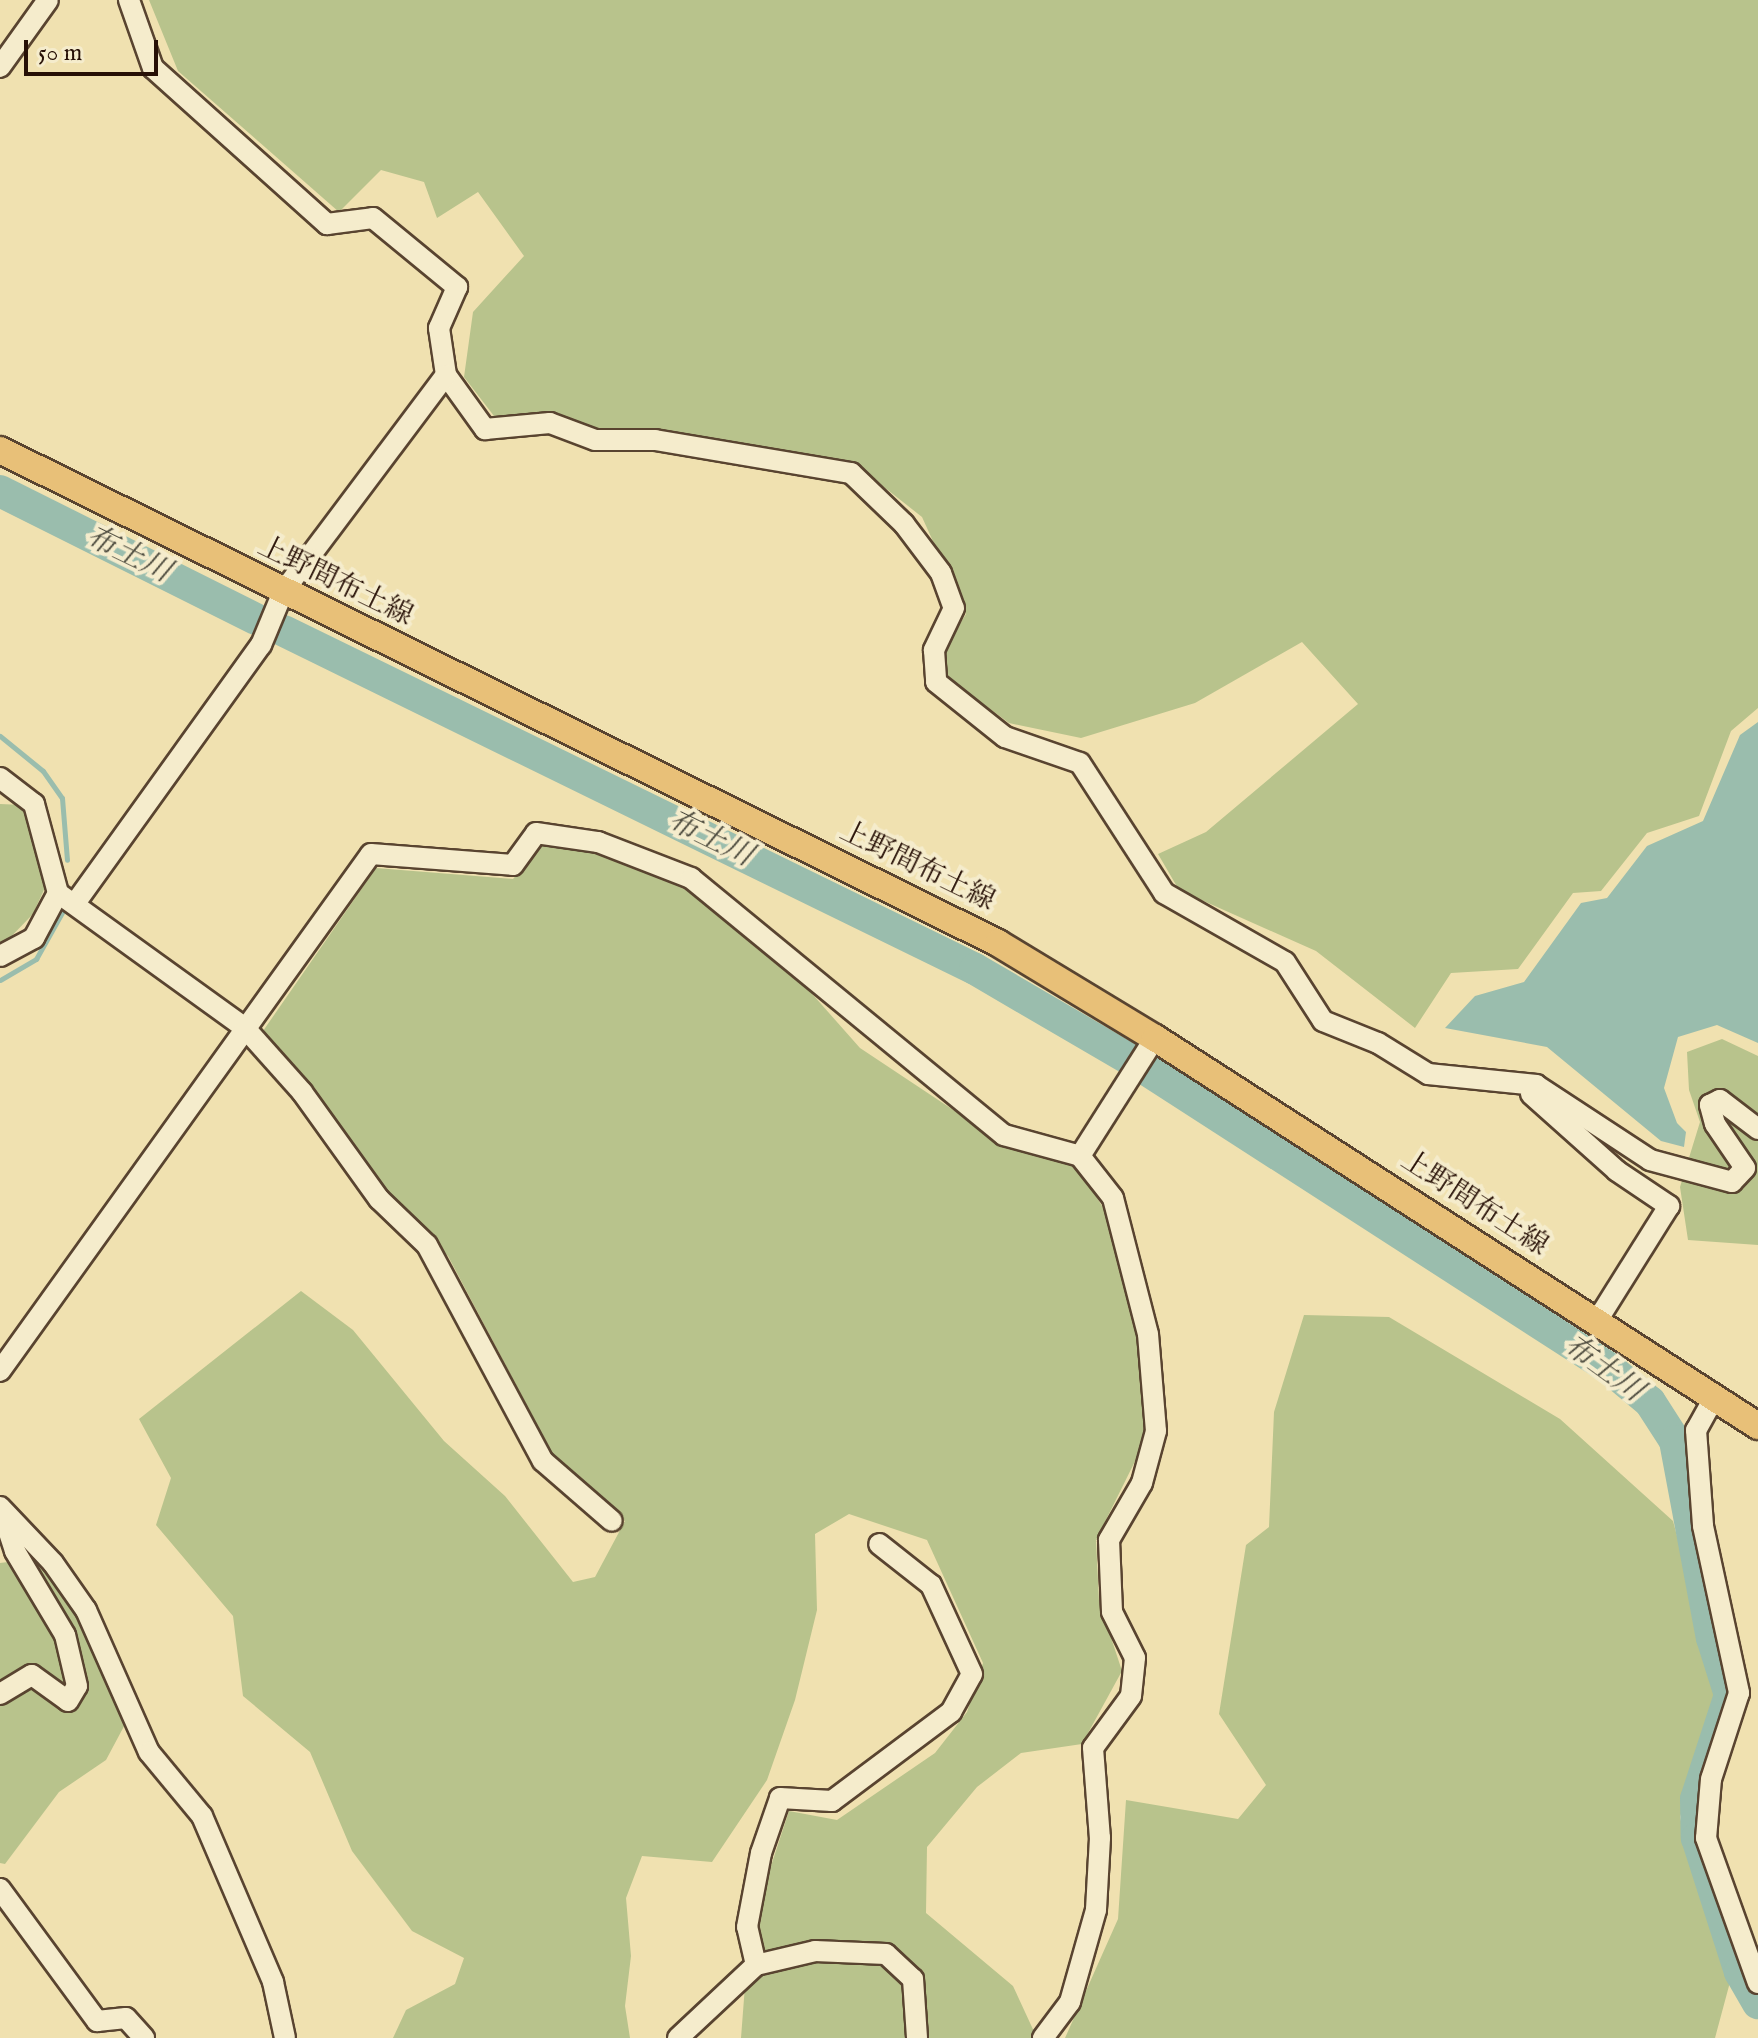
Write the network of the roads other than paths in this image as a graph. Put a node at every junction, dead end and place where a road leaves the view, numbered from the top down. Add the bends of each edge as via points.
1 (48, 0) edge
2 (129, 0) edge
3 (0, 67) edge
4 (446, 375) junction
5 (0, 450) edge
6 (283, 592) junction
7 (0, 778) edge
8 (67, 898) junction
9 (0, 956) edge
10 (245, 1028) junction
11 (1155, 1038) junction
12 (1505, 1084) junction
13 (1758, 1129) edge
14 (1080, 1156) junction
15 (1597, 1321) junction
16 (0, 1371) edge
17 (1714, 1398) junction
18 (1758, 1426) edge
19 (0, 1507) edge
20 (612, 1521) dead end
21 (879, 1544) dead end
22 (0, 1694) edge
23 (0, 1889) edge
24 (756, 1965) junction
25 (1758, 1983) edge
26 (94, 2029) edge
27 (144, 2038) edge
28 (285, 2038) edge
29 (678, 2038) edge
30 (917, 2038) edge
31 (1043, 2038) edge

1 - 3 street
2 - 4 street via 153,68 327,224 373,218 457,287 439,328
4 - 6 street
4 - 12 street via 485,429 550,423 595,440 655,440 851,473 904,524 941,573 954,608 934,650 936,682 1005,737 1080,763 1164,893 1285,962 1323,1021 1378,1043 1428,1074
5 - 6 main road, 上野間布土線
6 - 8 street via 261,645
6 - 11 main road, 上野間布土線 via 998,943
7 - 8 street via 34,804
8 - 9 street via 34,938
8 - 10 street
10 - 14 street via 371,854 513,865 536,833 598,842 691,878 1004,1135
10 - 16 street
10 - 20 street via 302,1092 379,1199 427,1245 543,1461
11 - 14 street
11 - 15 main road, 上野間布土線
12 - 13 street via 1536,1085 1650,1160 1732,1182 1745,1168 1715,1124 1710,1105 1720,1100
12 - 15 street via 1535,1096 1617,1171 1669,1206
14 - 31 street via 1113,1198 1135,1273 1148,1334 1156,1431 1142,1483 1109,1540 1112,1612 1135,1658 1131,1696 1093,1748 1100,1838 1096,1910 1070,2002
15 - 17 main road, 上野間布土線
17 - 18 main road, 上野間布土線
17 - 25 street via 1696,1430 1703,1526 1739,1693 1711,1779 1706,1838
19 - 22 street via 15,1551 65,1635 77,1686 68,1701 32,1675
19 - 28 street via 53,1563 86,1610 149,1752 202,1816 273,1982
21 - 24 street via 931,1585 972,1674 951,1712 832,1801 780,1798 761,1853 747,1927
23 - 26 street
24 - 29 street
24 - 30 street via 815,1951 886,1954 913,1979
26 - 27 street via 126,2018

